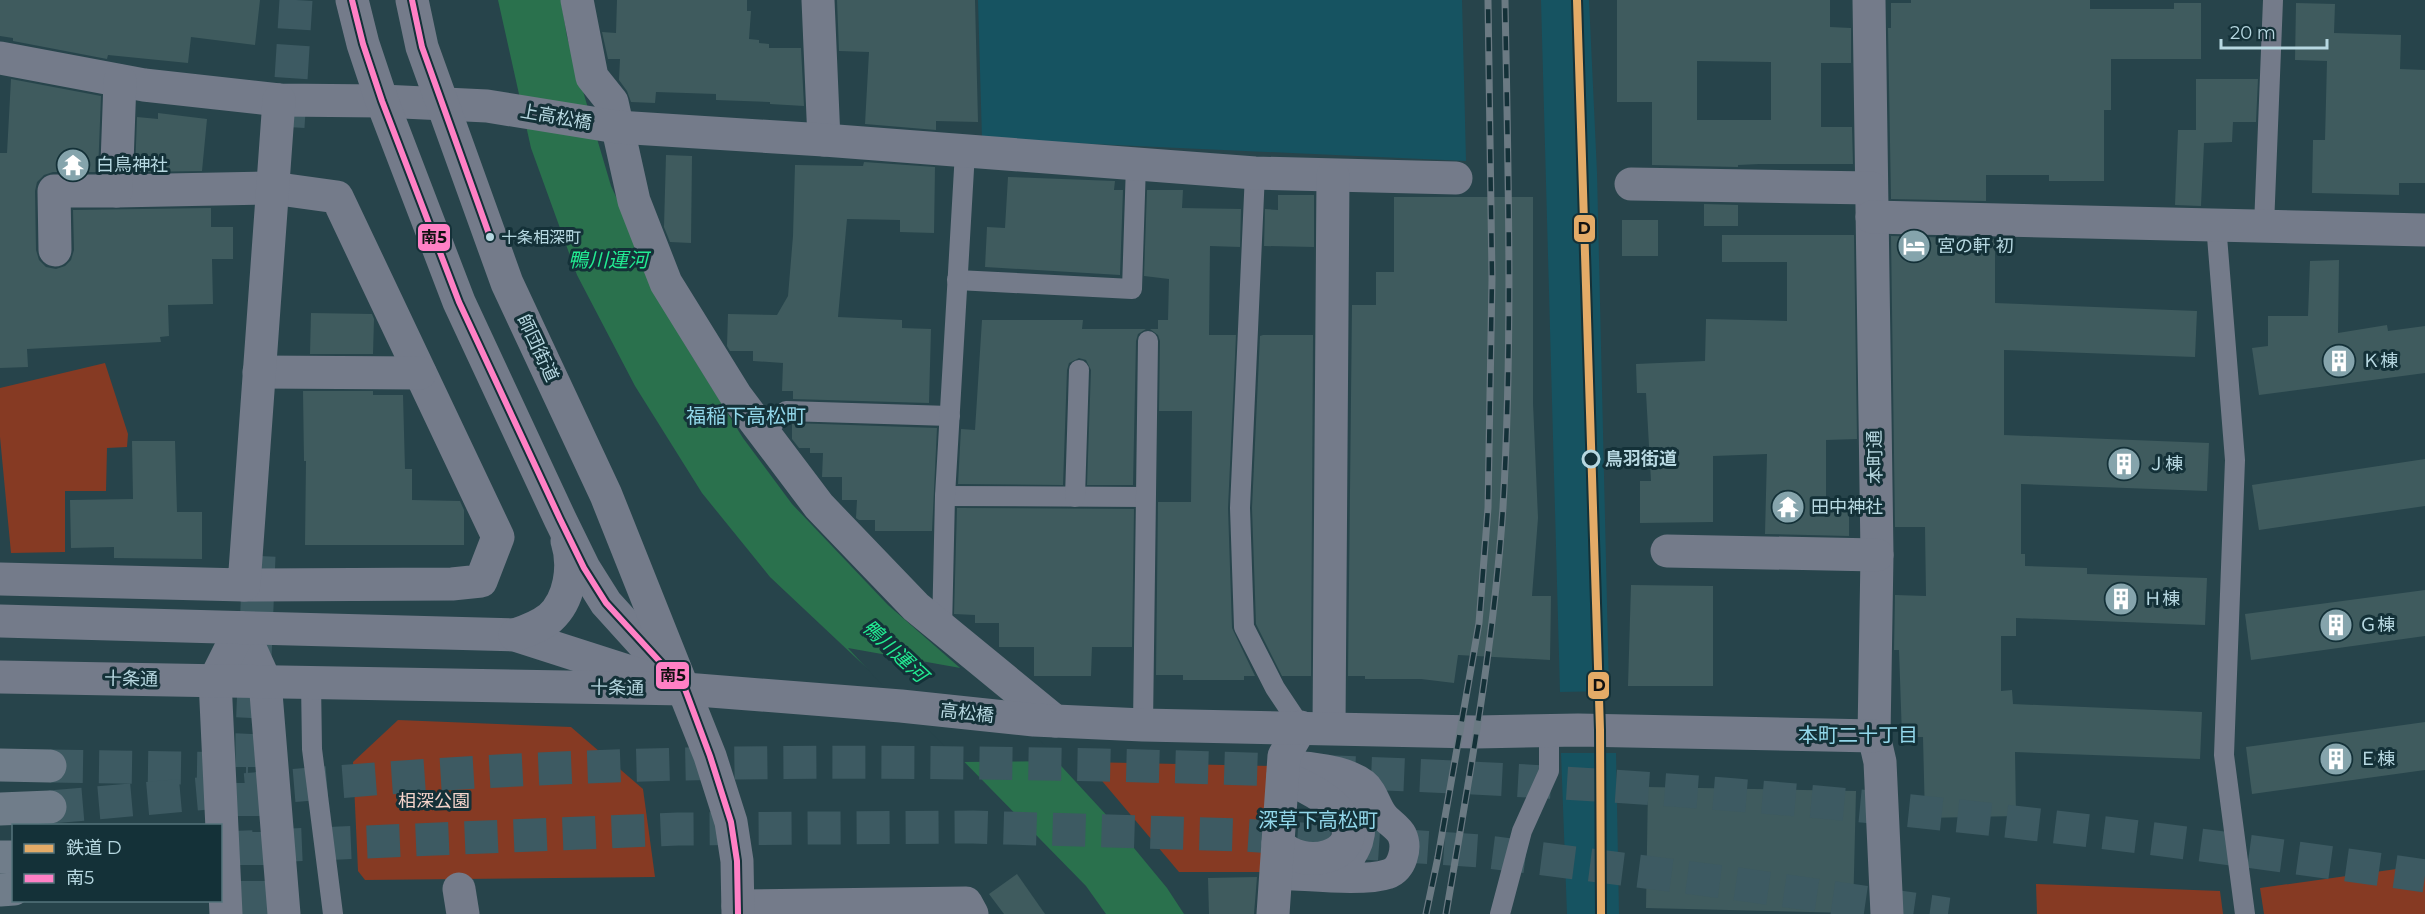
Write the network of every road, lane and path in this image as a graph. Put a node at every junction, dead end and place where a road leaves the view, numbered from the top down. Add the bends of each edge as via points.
1 (352, 0) edge
2 (412, 0) edge
3 (577, 0) edge
4 (818, 0) edge
5 (1869, 0) edge
6 (2273, 0) edge
7 (0, 58) edge
8 (120, 81) junction
9 (279, 100) junction
10 (382, 101) junction
11 (441, 104) junction
12 (611, 126) junction
13 (824, 140) junction
14 (965, 152) junction
15 (1136, 164) junction
16 (1255, 172) junction
17 (1333, 176) junction
18 (1456, 178) dead end
19 (1630, 184) dead end
20 (272, 188) junction
21 (116, 191) junction
22 (1872, 203) junction
23 (2216, 224) junction
24 (2264, 226) junction
25 (2425, 230) edge
26 (55, 250) dead end
27 (957, 280) junction
28 (1148, 341) dead end
29 (1079, 369) dead end
30 (259, 372) junction
31 (420, 373) junction
32 (950, 416) junction
33 (762, 434) junction
34 (945, 496) junction
35 (1075, 497) junction
36 (1145, 497) junction
37 (560, 519) junction
38 (1667, 551) dead end
39 (1877, 555) junction
40 (0, 579) edge
41 (244, 585) junction
42 (0, 621) edge
43 (241, 628) junction
44 (942, 630) junction
45 (515, 635) junction
46 (0, 677) edge
47 (215, 680) junction
48 (265, 681) junction
49 (311, 682) junction
50 (685, 689) junction
51 (1044, 721) junction
52 (1143, 724) junction
53 (1315, 727) junction
54 (1549, 730) junction
55 (1874, 736) junction
56 (0, 765) edge
57 (50, 766) tunnel mouth
58 (1293, 771) junction
59 (50, 807) tunnel mouth
60 (0, 809) edge
61 (222, 824) edge
62 (222, 829) tunnel mouth
63 (1278, 843) junction
64 (924, 909) edge
65 (738, 910) edge
66 (226, 914) edge
67 (284, 914) edge
68 (333, 914) edge
69 (972, 914) edge
70 (1273, 914) edge
71 (1500, 914) edge
72 (1887, 914) edge
73 (2246, 914) edge

1 - 10 street, 師団街道
2 - 11 street, 師団街道
3 - 12 street via 592,77 612,102
4 - 13 street
5 - 22 street, 本町通
6 - 24 lane
7 - 8 street, 上高松橋
8 - 9 street, 上高松橋
8 - 21 street
9 - 10 street, 上高松橋
9 - 20 street
10 - 11 street, 上高松橋
10 - 37 street, 師団街道 via 459,302
11 - 12 street, 上高松橋 via 509,109
11 - 50 street, 師団街道 via 507,283 606,495
12 - 13 street, 上高松橋
12 - 33 street via 634,201 666,283
13 - 14 street, 上高松橋
14 - 15 street, 上高松橋
14 - 27 lane
15 - 16 street, 上高松橋
15 - 27 lane via 1132,289
16 - 17 street, 上高松橋
16 - 53 lane via 1240,508 1244,627 1275,688
17 - 18 street, 上高松橋
17 - 53 street
19 - 22 street
20 - 21 street
20 - 30 street
20 - 31 street via 337,197
21 - 26 street via 54,191
22 - 23 street
22 - 39 street, 本町通
23 - 24 street
23 - 73 lane via 2235,460 2224,755
24 - 25 street
27 - 32 lane
28 - 36 lane
29 - 35 lane
30 - 31 street
30 - 41 street
31 - 41 street via 498,537 481,581
32 - 33 lane via 786,411
32 - 34 lane
33 - 44 street via 819,506
34 - 35 lane
34 - 44 lane
35 - 36 lane
36 - 52 lane
37 - 45 street via 570,564 562,602 550,617
37 - 50 street, 師団街道 via 606,603
38 - 39 street
39 - 55 street, 本町通
40 - 41 street
42 - 43 street, 十条通
43 - 45 street, 十条通
43 - 47 street
43 - 48 street
44 - 51 street
45 - 50 street, 十条通
46 - 47 street, 十条通
47 - 48 street, 十条通
47 - 61 street
48 - 49 street, 十条通
48 - 67 street
49 - 50 street, 十条通
49 - 68 lane via 312,749
50 - 51 street, 高松橋
50 - 65 street, 師団街道 via 731,822
51 - 52 street, 高松橋
52 - 53 street, 高松橋
53 - 54 street, 高松橋
53 - 58 street via 1284,756
54 - 55 street, 高松橋
54 - 71 lane via 1548,771 1522,831
55 - 72 street, 本町通 via 1880,762
56 - 57 highway
58 - 58 street via 1346,796 1356,808 1360,831 1355,851 1343,864 1286,867 1286,875 1353,878 1389,874 1401,864 1402,835 1383,815 1366,785 1322,769
58 - 63 street
58 - 63 street via 1345,820 1347,840 1342,848 1319,859 1294,856
59 - 60 highway
62 - 66 street
63 - 70 street
64 - 65 street
64 - 69 street via 966,903

